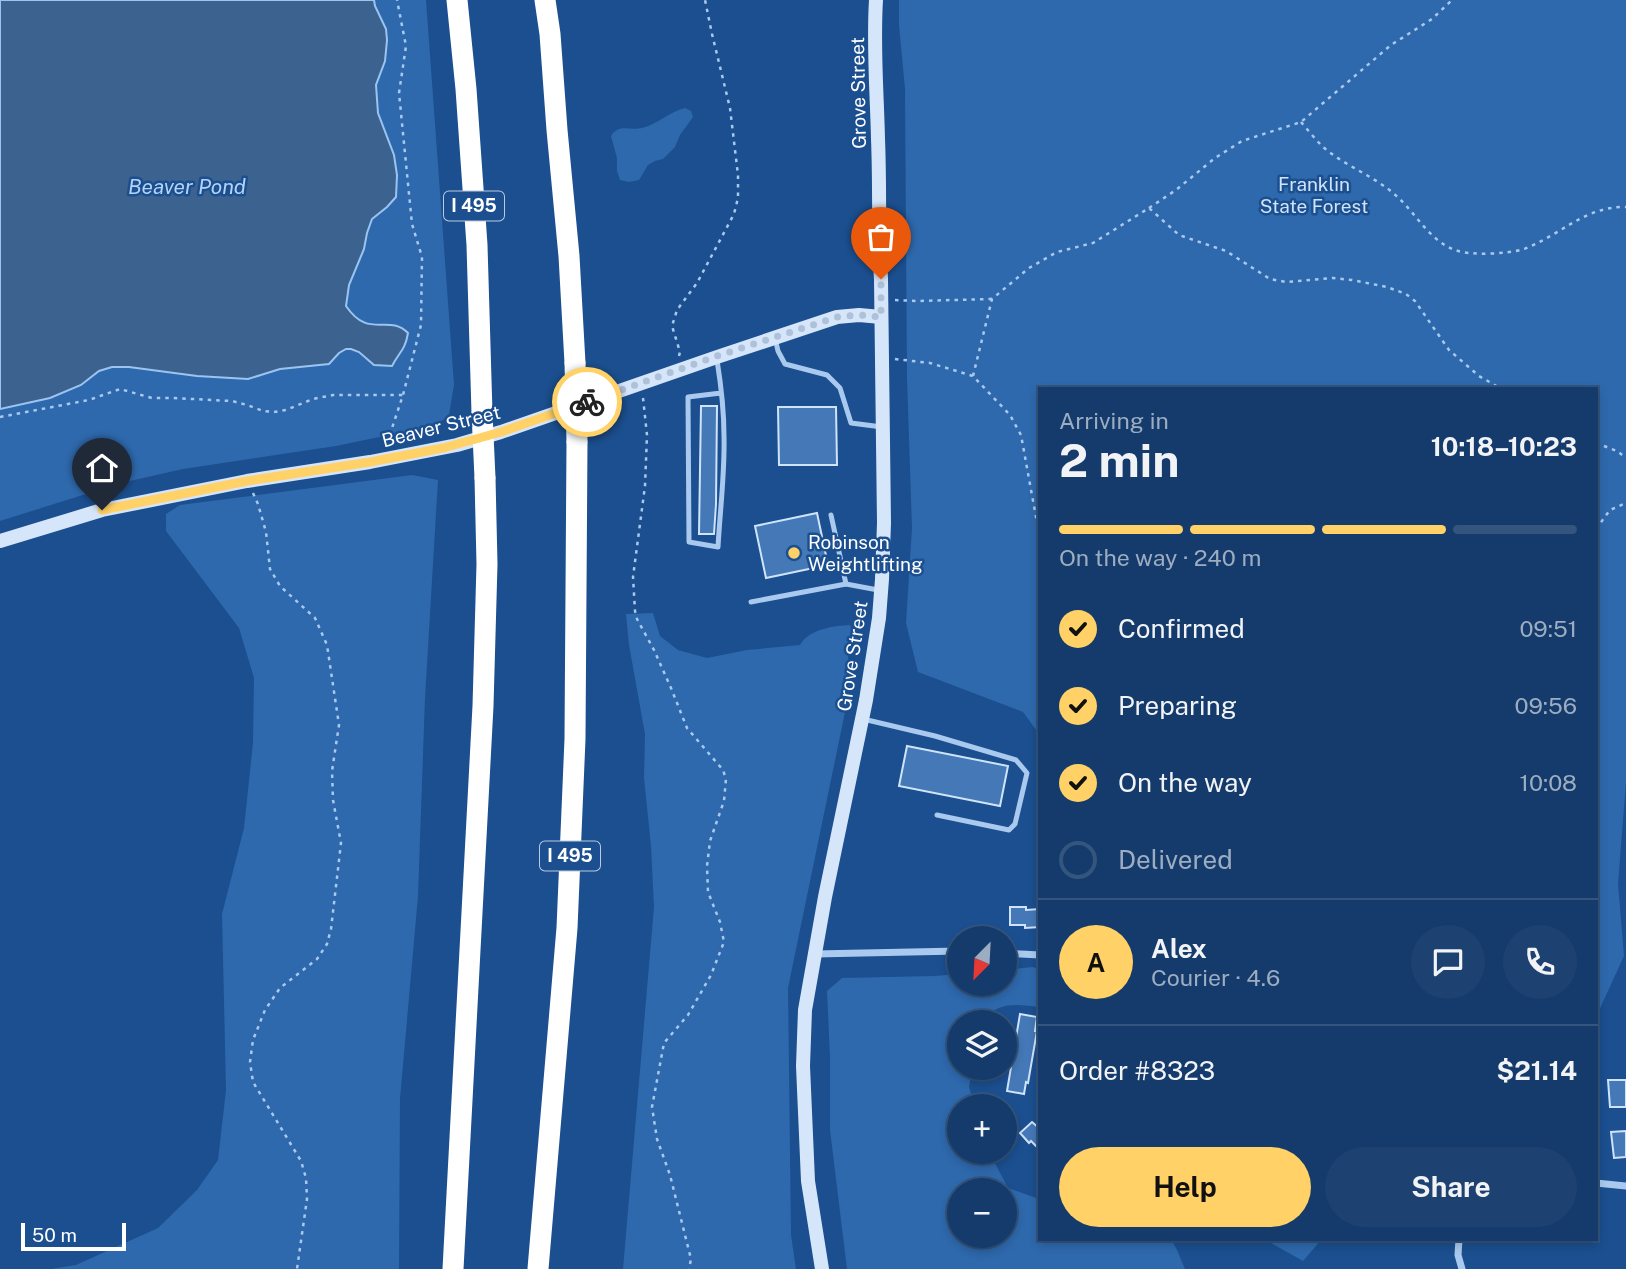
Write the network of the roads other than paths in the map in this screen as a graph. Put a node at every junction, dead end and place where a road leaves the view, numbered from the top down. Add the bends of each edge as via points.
1 (457, 0) edge
2 (545, 0) edge
3 (876, 0) edge
4 (881, 317) junction
5 (775, 337) junction
6 (717, 356) junction
7 (721, 393) junction
8 (882, 427) junction
9 (831, 514) dead end
10 (0, 541) edge
11 (846, 584) junction
12 (881, 590) junction
13 (751, 602) dead end
14 (863, 719) junction
15 (937, 815) dead end
16 (947, 951) edge
17 (815, 954) junction
18 (1017, 954) edge
19 (1038, 955) edge
20 (1598, 1183) edge
21 (1626, 1186) edge
22 (1459, 1241) edge
23 (453, 1269) edge
24 (538, 1269) edge
25 (821, 1269) edge
26 (1462, 1269) edge

1 - 23 highway, I 495, bridge via 477,245 487,564
2 - 24 highway, I 495, bridge via 569,256 577,442 575,739 567,928
3 - 4 main road, Grove Street
4 - 5 main road, Beaver Street via 837,317
4 - 8 main road, Grove Street
5 - 6 main road, Beaver Street
5 - 8 lane via 785,364 827,375 840,388 851,423
6 - 7 lane
6 - 10 main road, Beaver Street via 448,447 102,510
7 - 7 lane via 724,438 718,547 689,542 688,397
8 - 12 main road, Grove Street
9 - 11 lane
11 - 12 lane
11 - 13 lane
12 - 14 main road, Grove Street
14 - 15 lane via 1016,760 1027,773 1015,824 1009,830
14 - 17 main road, Grove Street
16 - 17 street
17 - 25 main road, Grove Street via 805,1010 804,1080 808,1181
18 - 19 street
20 - 21 street
22 - 26 street

